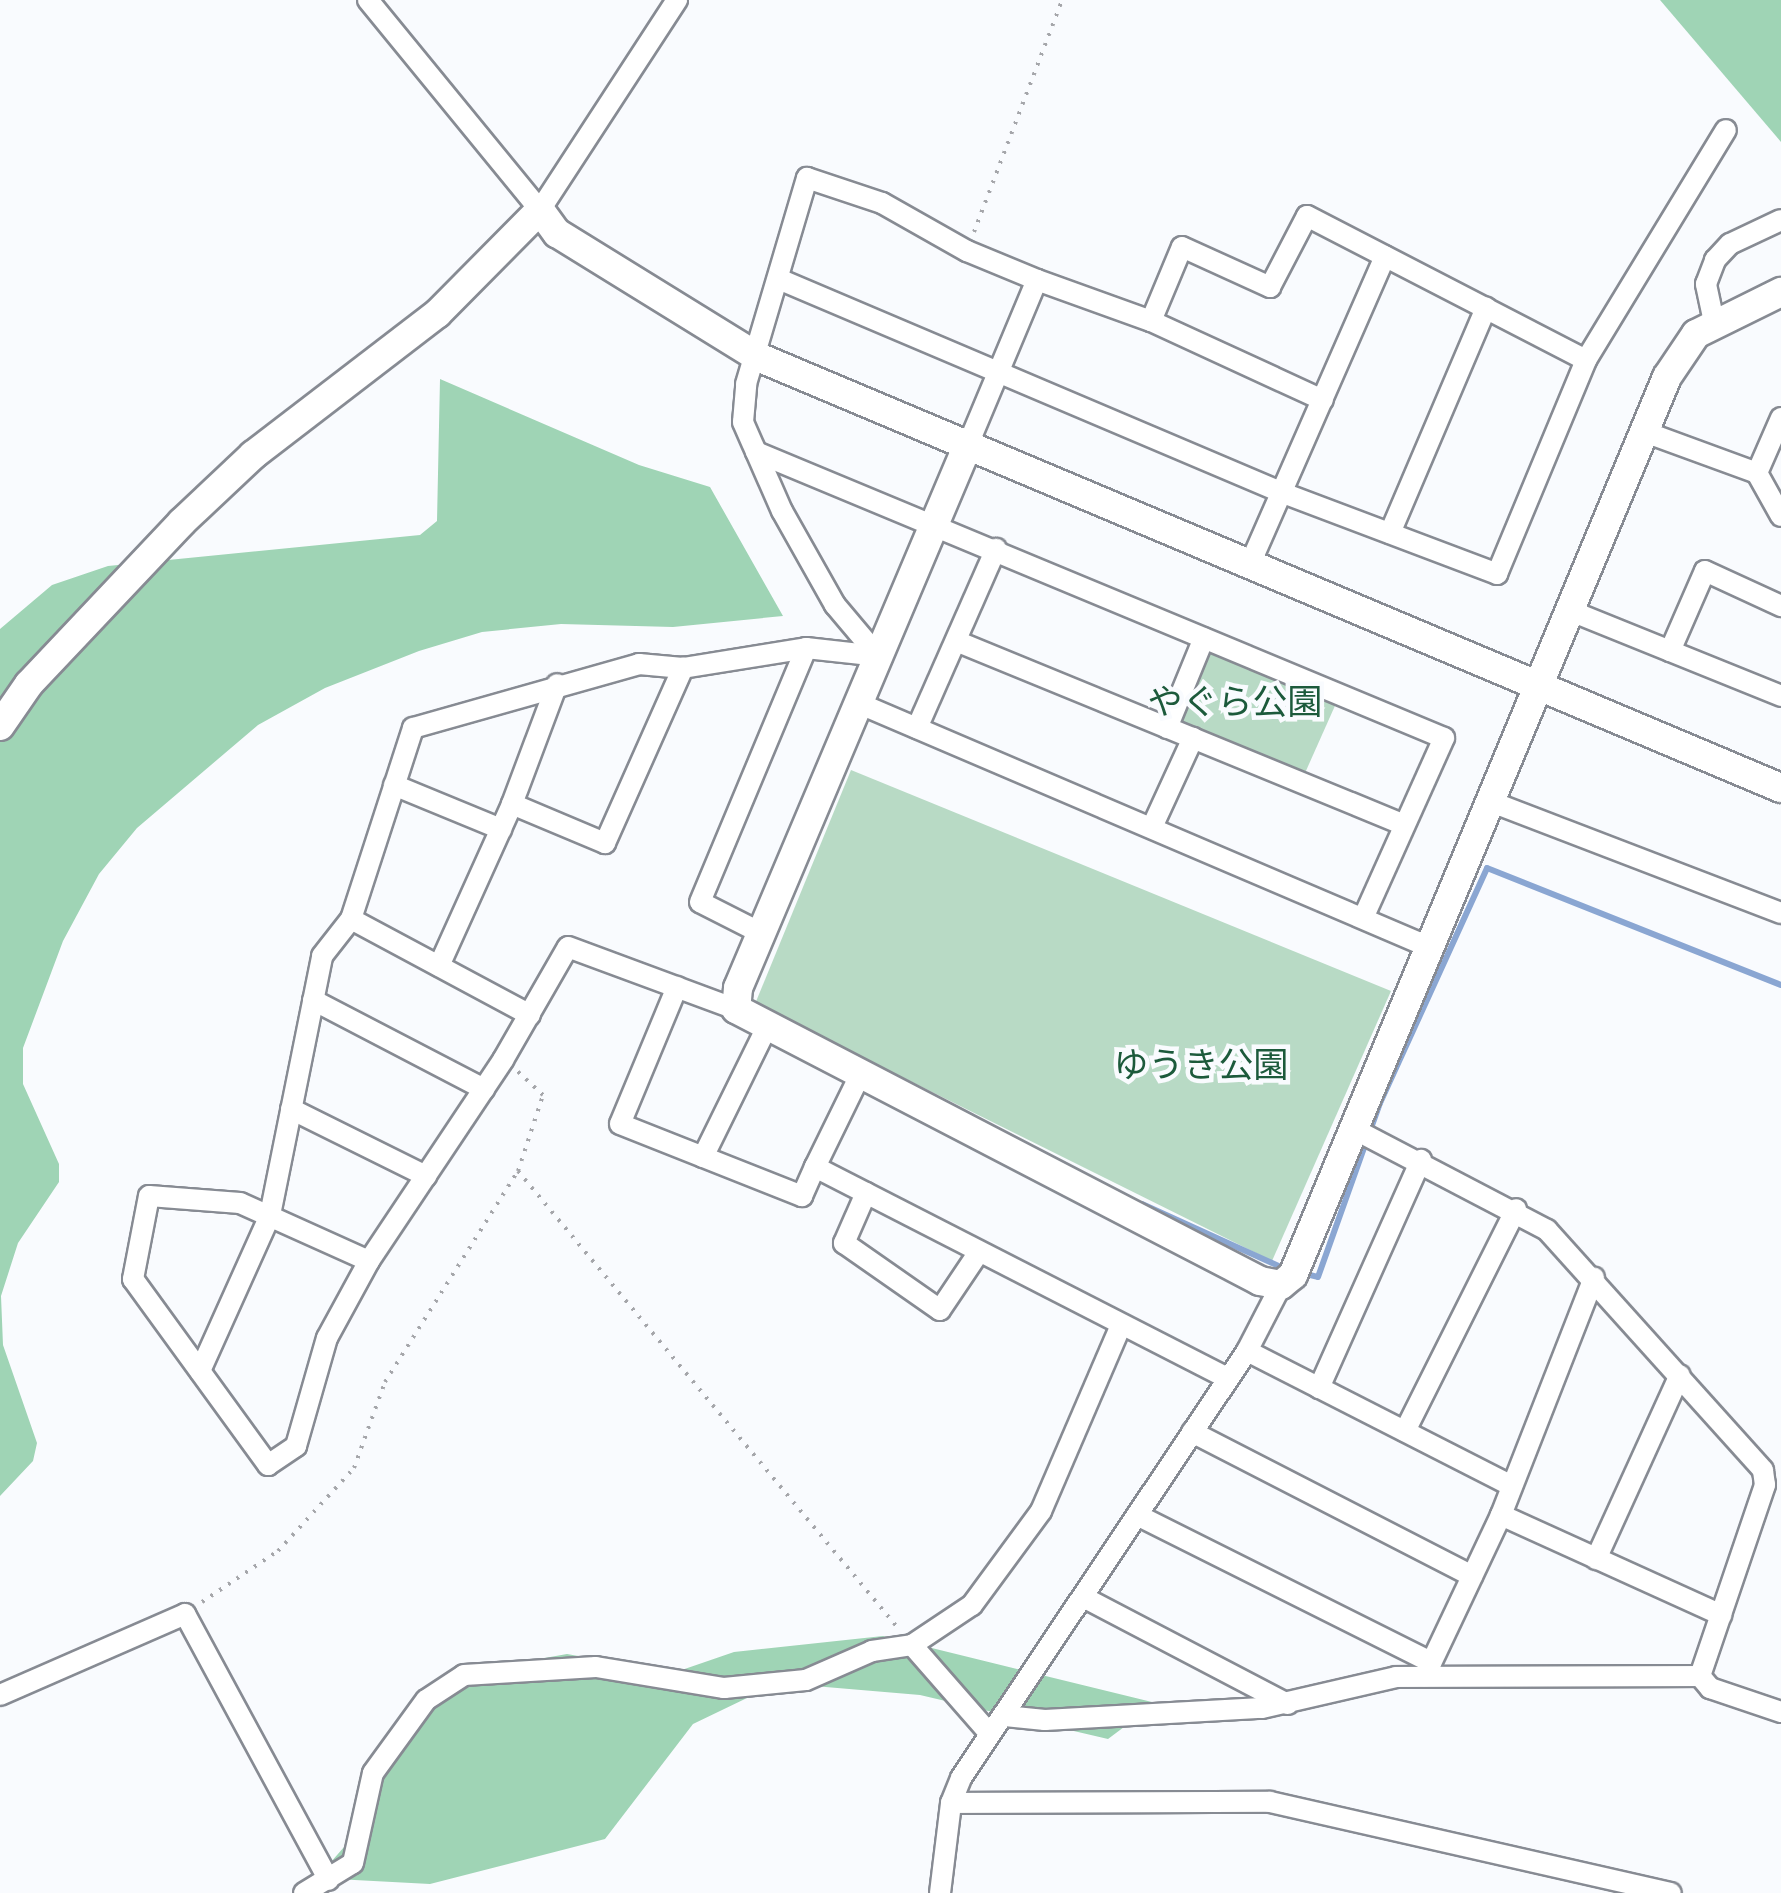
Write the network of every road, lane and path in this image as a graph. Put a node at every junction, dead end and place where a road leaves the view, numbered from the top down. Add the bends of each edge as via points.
1 (368, 0) edge
2 (677, 0) edge
3 (1062, 0) edge
4 (1726, 130) dead end
5 (540, 210) junction
6 (1781, 220) edge
7 (967, 251) junction
8 (1385, 256) junction
9 (782, 280) junction
10 (1038, 280) junction
11 (1781, 292) edge
12 (1486, 308) junction
13 (1151, 320) junction
14 (1714, 322) junction
15 (758, 357) junction
16 (1586, 360) junction
17 (998, 370) junction
18 (1323, 400) junction
19 (1781, 418) edge
20 (1644, 432) junction
21 (966, 446) junction
22 (756, 452) junction
23 (1757, 473) junction
24 (1283, 492) junction
25 (1778, 503) edge
26 (935, 524) junction
27 (1390, 533) junction
28 (996, 550) junction
29 (1250, 564) junction
30 (1781, 606) edge
31 (1570, 611) junction
32 (1204, 638) junction
33 (956, 641) junction
34 (806, 648) junction
35 (1670, 651) junction
36 (878, 656) junction
37 (683, 668) junction
38 (557, 684) junction
39 (1538, 686) junction
40 (1781, 696) edge
41 (858, 702) junction
42 (0, 726) edge
43 (917, 728) junction
44 (1166, 728) junction
45 (1192, 738) junction
46 (394, 785) junction
47 (1781, 788) edge
48 (1490, 801) junction
49 (512, 804) junction
50 (1152, 825) junction
51 (1404, 825) junction
52 (500, 829) junction
53 (1781, 913) edge
54 (1364, 916) junction
55 (351, 919) junction
56 (761, 932) junction
57 (1428, 947) junction
58 (439, 966) junction
59 (677, 988) junction
60 (314, 1000) junction
61 (736, 1009) junction
62 (530, 1015) junction
63 (766, 1029) junction
64 (503, 1060) junction
65 (859, 1076) junction
66 (484, 1089) junction
67 (291, 1109) junction
68 (1354, 1128) junction
69 (704, 1157) junction
70 (1421, 1160) junction
71 (815, 1167) junction
72 (518, 1171) junction
73 (426, 1176) junction
74 (866, 1194) junction
75 (1516, 1209) junction
76 (270, 1216) junction
77 (979, 1252) junction
78 (369, 1261) junction
79 (1594, 1278) junction
80 (1281, 1285) junction
81 (1121, 1325) junction
82 (1247, 1350) junction
83 (200, 1371) junction
84 (1680, 1375) junction
85 (1227, 1378) junction
86 (1319, 1388) junction
87 (1405, 1431) junction
88 (1192, 1432) junction
89 (1512, 1486) junction
90 (1500, 1515) junction
91 (1137, 1516) junction
92 (1596, 1559) junction
93 (1472, 1576) junction
94 (1083, 1597) junction
95 (185, 1614) junction
96 (1722, 1614) junction
97 (912, 1646) junction
98 (1428, 1669) junction
99 (1700, 1676) junction
100 (0, 1695) edge
101 (1288, 1704) junction
102 (1781, 1712) edge
103 (1004, 1716) junction
104 (990, 1734) junction
105 (951, 1802) junction
106 (1582, 1870) junction
107 (328, 1880) junction
108 (304, 1893) edge
109 (940, 1893) edge
110 (1577, 1893) edge
111 (1671, 1893) edge

1 - 5 street
2 - 5 street
3 - 7 path
4 - 16 street
5 - 15 street via 557,234
5 - 42 street via 438,314 253,455 182,522 30,684
6 - 14 street via 1730,244 1715,260 1706,284
7 - 9 street via 882,203 807,178
7 - 10 street
8 - 12 street
8 - 13 street via 1307,216 1270,288 1182,247
8 - 18 street
9 - 15 street
9 - 17 street
10 - 13 street
10 - 17 street
11 - 14 street
12 - 16 street
12 - 27 street
13 - 18 street
14 - 20 street via 1681,349
15 - 21 street
15 - 22 street via 746,384 743,422
16 - 27 street via 1497,574
17 - 21 street
17 - 24 street
18 - 24 street
19 - 23 street
20 - 23 street
20 - 31 street
21 - 26 street
21 - 29 street
22 - 26 street
22 - 36 street via 835,605
23 - 25 street
24 - 27 street
24 - 29 street
26 - 28 street
26 - 36 street
28 - 32 street
28 - 33 street
29 - 39 street
30 - 35 street via 1705,571
31 - 35 street
31 - 39 street
32 - 44 street
32 - 51 street via 1444,738
33 - 43 street
33 - 44 street
34 - 36 street
34 - 37 street
34 - 56 street via 700,902
35 - 40 street
36 - 41 street
37 - 38 street via 640,664
37 - 49 street via 605,843
38 - 46 street via 413,728
38 - 49 street
39 - 47 street
39 - 48 street
41 - 43 street
41 - 56 street
43 - 50 street
44 - 45 street
45 - 50 street
45 - 51 street
46 - 52 street
46 - 55 street
48 - 53 street
48 - 57 street
49 - 52 street
50 - 54 street
51 - 54 street
52 - 58 street
54 - 57 street
55 - 58 street
55 - 60 street via 322,956
56 - 61 street
57 - 68 street
58 - 62 street
59 - 61 street
59 - 62 street via 568,947
59 - 69 street via 620,1124
60 - 66 street
60 - 67 street
61 - 63 street
62 - 64 street
63 - 65 street
63 - 69 street
64 - 66 street
64 - 72 path via 543,1094
65 - 71 street
65 - 80 street via 1260,1281
66 - 73 street
67 - 73 street
67 - 76 street
68 - 70 street
68 - 80 street via 1293,1275
69 - 71 street via 802,1196
70 - 75 street
70 - 86 street
71 - 74 street
72 - 95 path via 385,1382 354,1468 278,1550
72 - 97 path
73 - 78 street
74 - 77 street
74 - 77 street via 844,1243 940,1310
75 - 79 street
75 - 87 street
76 - 78 street
76 - 83 street
76 - 83 street via 240,1203 149,1196 133,1280
77 - 81 street
78 - 83 street via 327,1338 296,1446 268,1465
79 - 84 street
79 - 89 street
80 - 82 street
81 - 85 street
81 - 97 street via 1041,1511 972,1604
82 - 85 street
82 - 86 street
84 - 92 street
84 - 96 street via 1763,1470 1765,1485
85 - 88 street
86 - 87 street
87 - 89 street
88 - 91 street
88 - 93 street
89 - 90 street
90 - 92 street
90 - 93 street
91 - 94 street
91 - 98 street
92 - 96 street
93 - 98 street
94 - 101 street
94 - 103 street
95 - 100 street
95 - 107 street
96 - 99 street
97 - 104 street
97 - 107 street via 872,1651 806,1680 724,1688 596,1667 464,1676 426,1700 393,1743 360,1808 354,1863
98 - 99 street
98 - 101 street
99 - 102 street via 1710,1688
101 - 103 street via 1044,1720
103 - 104 street
104 - 105 street
105 - 106 street via 1270,1802
105 - 109 street
106 - 110 street
106 - 111 street
107 - 108 street

